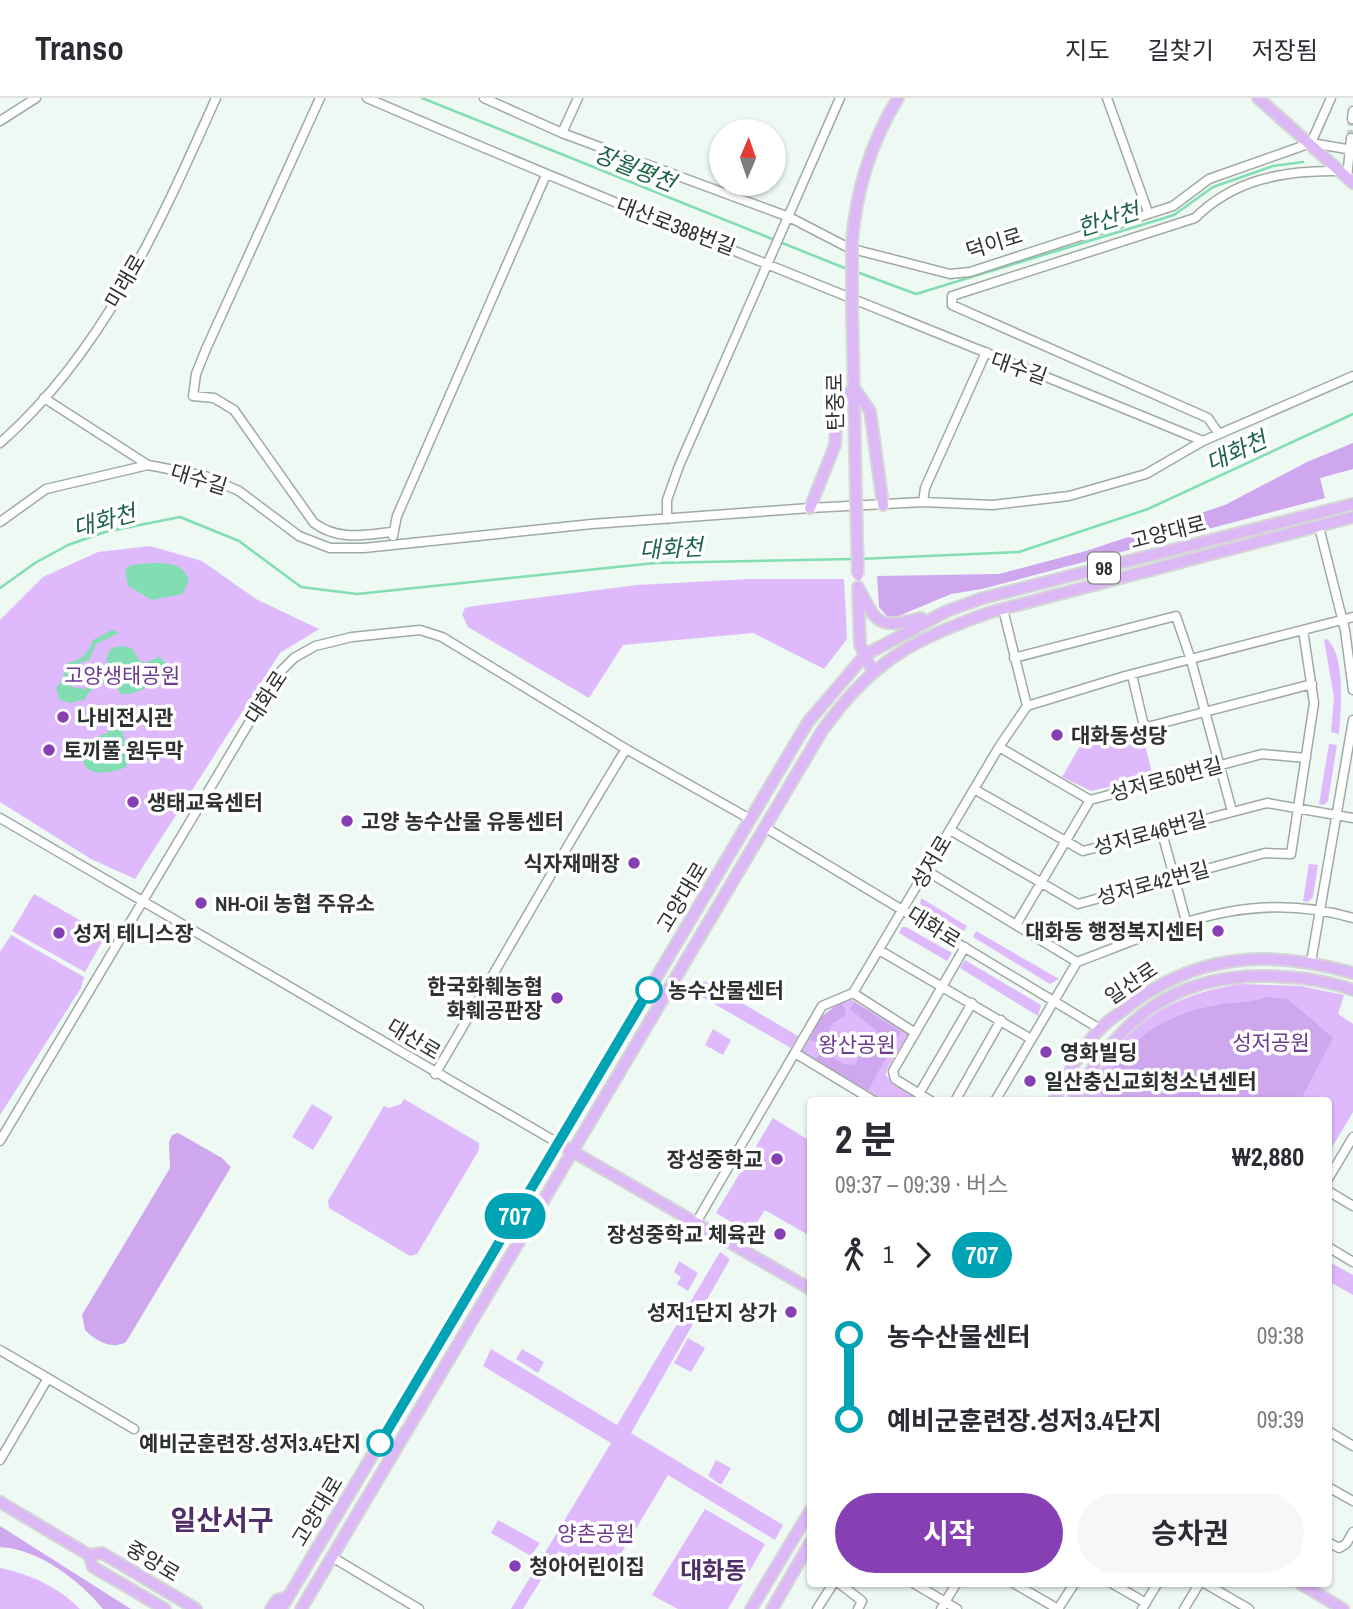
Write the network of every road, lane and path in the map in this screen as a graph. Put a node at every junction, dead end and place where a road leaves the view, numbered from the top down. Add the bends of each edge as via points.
1 (36, 98) edge
2 (216, 98) edge
3 (320, 98) edge
4 (367, 98) edge
5 (484, 98) edge
6 (578, 98) edge
7 (841, 98) edge
8 (898, 98) edge
9 (1107, 98) edge
10 (1258, 98) edge
11 (1331, 98) edge
12 (1353, 111) edge
13 (1352, 119) edge
14 (0, 121) edge
15 (562, 133) junction
16 (1351, 138) dead end
17 (1311, 143) junction
18 (1351, 150) edge
19 (546, 175) junction
20 (1346, 177) edge
21 (1148, 212) junction
22 (787, 220) junction
23 (851, 245) junction
24 (770, 260) junction
25 (986, 352) junction
26 (1353, 376) edge
27 (854, 388) junction
28 (44, 398) junction
29 (1219, 434) junction
30 (1203, 441) junction
31 (0, 443) edge
32 (148, 465) junction
33 (923, 502) junction
34 (1353, 503) edge
35 (883, 505) junction
36 (810, 508) junction
37 (1353, 517) edge
38 (667, 519) junction
39 (0, 522) edge
40 (1319, 527) junction
41 (392, 532) junction
42 (394, 543) junction
43 (858, 581) junction
44 (1003, 609) junction
45 (947, 611) junction
46 (1353, 617) edge
47 (1342, 620) junction
48 (1303, 630) junction
49 (865, 655) junction
50 (1014, 658) junction
51 (1191, 660) junction
52 (873, 672) junction
53 (1132, 675) junction
54 (1312, 684) junction
55 (1353, 690) edge
56 (1027, 706) junction
57 (1205, 713) junction
58 (1353, 720) edge
59 (999, 747) junction
60 (626, 749) junction
61 (1306, 758) junction
62 (1219, 765) junction
63 (974, 789) junction
64 (1090, 800) junction
65 (1298, 807) junction
66 (1232, 811) junction
67 (1337, 814) junction
68 (0, 818) edge
69 (1353, 818) edge
70 (750, 819) junction
71 (766, 828) junction
72 (1161, 829) junction
73 (950, 830) junction
74 (1065, 842) junction
75 (927, 871) junction
76 (1174, 877) junction
77 (1040, 883) junction
78 (143, 901) junction
79 (904, 908) junction
80 (1321, 911) junction
81 (1353, 918) edge
82 (1186, 921) junction
83 (1016, 925) junction
84 (965, 947) junction
85 (879, 950) junction
86 (1077, 962) junction
87 (1311, 962) junction
88 (1353, 973) edge
89 (941, 986) junction
90 (1353, 990) edge
91 (853, 993) junction
92 (1054, 999) junction
93 (972, 1003) junction
94 (1001, 1020) junction
95 (1100, 1028) junction
96 (914, 1032) junction
97 (1031, 1039) junction
98 (795, 1053) junction
99 (435, 1074) junction
100 (919, 1094) junction
101 (867, 1097) edge
102 (925, 1097) edge
103 (957, 1097) edge
104 (997, 1097) edge
105 (1056, 1097) edge
106 (1075, 1097) edge
107 (1353, 1138) edge
108 (0, 1141) edge
109 (558, 1143) junction
110 (1350, 1149) edge
111 (574, 1152) junction
112 (1332, 1173) edge
113 (1332, 1193) edge
114 (1353, 1206) edge
115 (697, 1221) junction
116 (1332, 1249) edge
117 (1353, 1262) edge
118 (807, 1287) edge
119 (0, 1350) edge
120 (48, 1378) junction
121 (134, 1429) dead end
122 (1332, 1434) edge
123 (1353, 1446) edge
124 (0, 1460) edge
125 (1332, 1488) edge
126 (1353, 1501) edge
127 (0, 1502) edge
128 (807, 1516) edge
129 (1353, 1532) edge
130 (1332, 1544) edge
131 (807, 1548) edge
132 (89, 1555) junction
133 (332, 1557) junction
134 (831, 1587) edge
135 (843, 1587) edge
136 (919, 1587) edge
137 (954, 1587) edge
138 (1020, 1587) edge
139 (1072, 1587) edge
140 (1117, 1587) edge
141 (1155, 1587) edge
142 (1197, 1587) edge
143 (1211, 1587) edge
144 (1306, 1587) edge
145 (288, 1597) junction
146 (860, 1605) edge
147 (943, 1606) edge
148 (1144, 1606) edge
149 (165, 1609) edge
150 (196, 1609) edge
151 (271, 1609) edge
152 (281, 1609) edge
153 (301, 1609) edge
154 (419, 1609) edge
155 (751, 1609) edge
156 (772, 1609) edge
157 (817, 1609) edge
158 (957, 1609) edge
159 (1058, 1609) edge
160 (1184, 1609) edge
161 (1250, 1609) edge
162 (1343, 1609) edge

1 - 14 street
2 - 28 street, 미래로 via 166,209 113,304
3 - 41 street via 206,349 193,396 214,398 234,410 314,523 328,533 344,537
4 - 19 street, 대산로388번길
5 - 15 street
6 - 15 street
7 - 22 street
8 - 23 main road via 871,152 859,191
9 - 21 street
10 - 17 main road
11 - 17 street
12 - 13 street
15 - 22 street
16 - 18 street
17 - 18 street, 덕이로
17 - 20 main road
17 - 21 street, 덕이로 via 1209,179 1172,206
18 - 20 street
19 - 24 street, 대산로388번길
19 - 41 street
20 - 29 street via 1292,172 1233,188 1195,218 953,296 952,305 1208,418
21 - 23 street, 덕이로 via 970,272 950,274
22 - 23 street
22 - 24 street
23 - 27 main road, 탄중로, bridge
24 - 25 street, 대산로388번길
24 - 38 street via 680,466 667,500
25 - 30 street, 대수길
25 - 33 street, 대수길 via 925,488
26 - 29 street, 대수길
27 - 35 main road via 870,411
27 - 36 main road via 837,406 835,445
27 - 43 main road, 탄중로, bridge
28 - 31 street, 미래로
28 - 32 street
29 - 30 street, 대수길
30 - 33 street, 대수길 via 1146,474 1069,496 993,505
32 - 39 street, 대수길 via 46,489
32 - 42 street, 대수길 via 205,476 239,491 299,536 330,548
33 - 35 street, 대수길
34 - 45 main road, 고양대로 / 98
35 - 36 street, 대수길
36 - 38 street, 대수길
37 - 40 main road, 고양대로 / 98
38 - 42 street, 대수길
40 - 44 main road, 고양대로 / 98
40 - 47 street
41 - 42 street
43 - 45 main road via 874,617 886,625
43 - 49 main road via 860,645
44 - 50 street
44 - 52 main road, 고양대로 / 98 via 933,632
45 - 49 main road, 고양대로 / 98
46 - 47 street
47 - 48 street
47 - 55 street
48 - 51 street
48 - 54 street
49 - 52 main road
49 - 70 main road, 고양대로 / 98 via 808,722
50 - 51 street via 1176,616
50 - 56 street
51 - 53 street
51 - 57 street
52 - 71 main road, 고양대로 / 98 via 847,697 822,732
53 - 56 street
53 - 57 street via 1147,727
54 - 57 street
54 - 61 street via 1314,703
56 - 59 street, 성저로
57 - 62 street
58 - 67 street
59 - 63 street, 성저로
59 - 64 street, 성저로50번길
60 - 70 street, 대화로
60 - 78 street, 대화로 via 442,637 420,630 315,646 278,674
60 - 99 street
61 - 62 street, 성저로50번길 via 1262,754
61 - 65 street
62 - 64 street, 성저로50번길
62 - 66 street
63 - 73 street, 성저로
63 - 74 street, 성저로46번길
64 - 74 street
65 - 66 street, 성저로46번길 via 1267,803
65 - 67 street, 성저로46번길
65 - 76 street, 성저로42번길 via 1291,854 1265,853
66 - 72 street, 성저로46번길
67 - 69 street, 성저로46번길
67 - 80 street
68 - 78 street, 대산로
70 - 109 main road, 고양대로 / 98
71 - 79 street, 대화로
71 - 111 main road, 고양대로 / 98
72 - 74 street, 성저로46번길 via 1083,851
72 - 76 street
73 - 75 street, 성저로
73 - 77 street, 성저로42번길
74 - 77 street
75 - 79 street, 성저로
75 - 83 street
76 - 77 street, 성저로42번길 via 1078,904
76 - 82 street
77 - 83 street
78 - 99 street, 대산로
78 - 108 street, 대화로
79 - 84 street, 대화로
79 - 85 street, 성저로
80 - 81 street
80 - 82 street via 1247,907
80 - 87 street
82 - 86 street
83 - 86 street
84 - 89 street
84 - 92 street, 대화로
85 - 89 street
85 - 91 street, 성저로
86 - 92 street
87 - 88 main road, 일산로
87 - 95 main road, 일산로 via 1224,961 1182,973
89 - 93 street
89 - 96 street
90 - 106 main road, 일산로 via 1291,976 1217,980 1185,988 1140,1015 1115,1037
91 - 96 street
91 - 98 street via 822,1006
92 - 95 street, 대화로
92 - 97 street
93 - 94 street
93 - 100 street
94 - 97 street
94 - 103 street
95 - 105 main road, 일산로
96 - 100 street via 892,1073
97 - 104 street
98 - 101 street
98 - 115 street
99 - 109 street, 대산로
100 - 102 street
107 - 110 street
109 - 111 main road, 대산로
109 - 145 main road, 고양대로 / 98
110 - 112 street
111 - 115 main road, 대산로
111 - 133 main road, 고양대로 / 98
113 - 114 street
115 - 118 main road, 대산로
116 - 117 street
119 - 120 street
120 - 121 street
120 - 124 street
122 - 123 street
125 - 126 street
127 - 132 main road, 중앙로
128 - 155 main road
129 - 130 street via 1346,1544 1339,1548
131 - 156 main road
132 - 149 main road, 중앙로 via 93,1567
132 - 150 main road, 중앙로 via 102,1553
133 - 153 main road, 고양대로 / 98
133 - 154 street
134 - 157 street
135 - 146 street
136 - 147 street
137 - 147 street
138 - 159 street
139 - 159 street
140 - 148 street
141 - 148 street
142 - 160 street
143 - 161 street
144 - 162 main road
145 - 151 main road via 277,1600
145 - 152 main road, 고양대로 / 98
147 - 158 street

